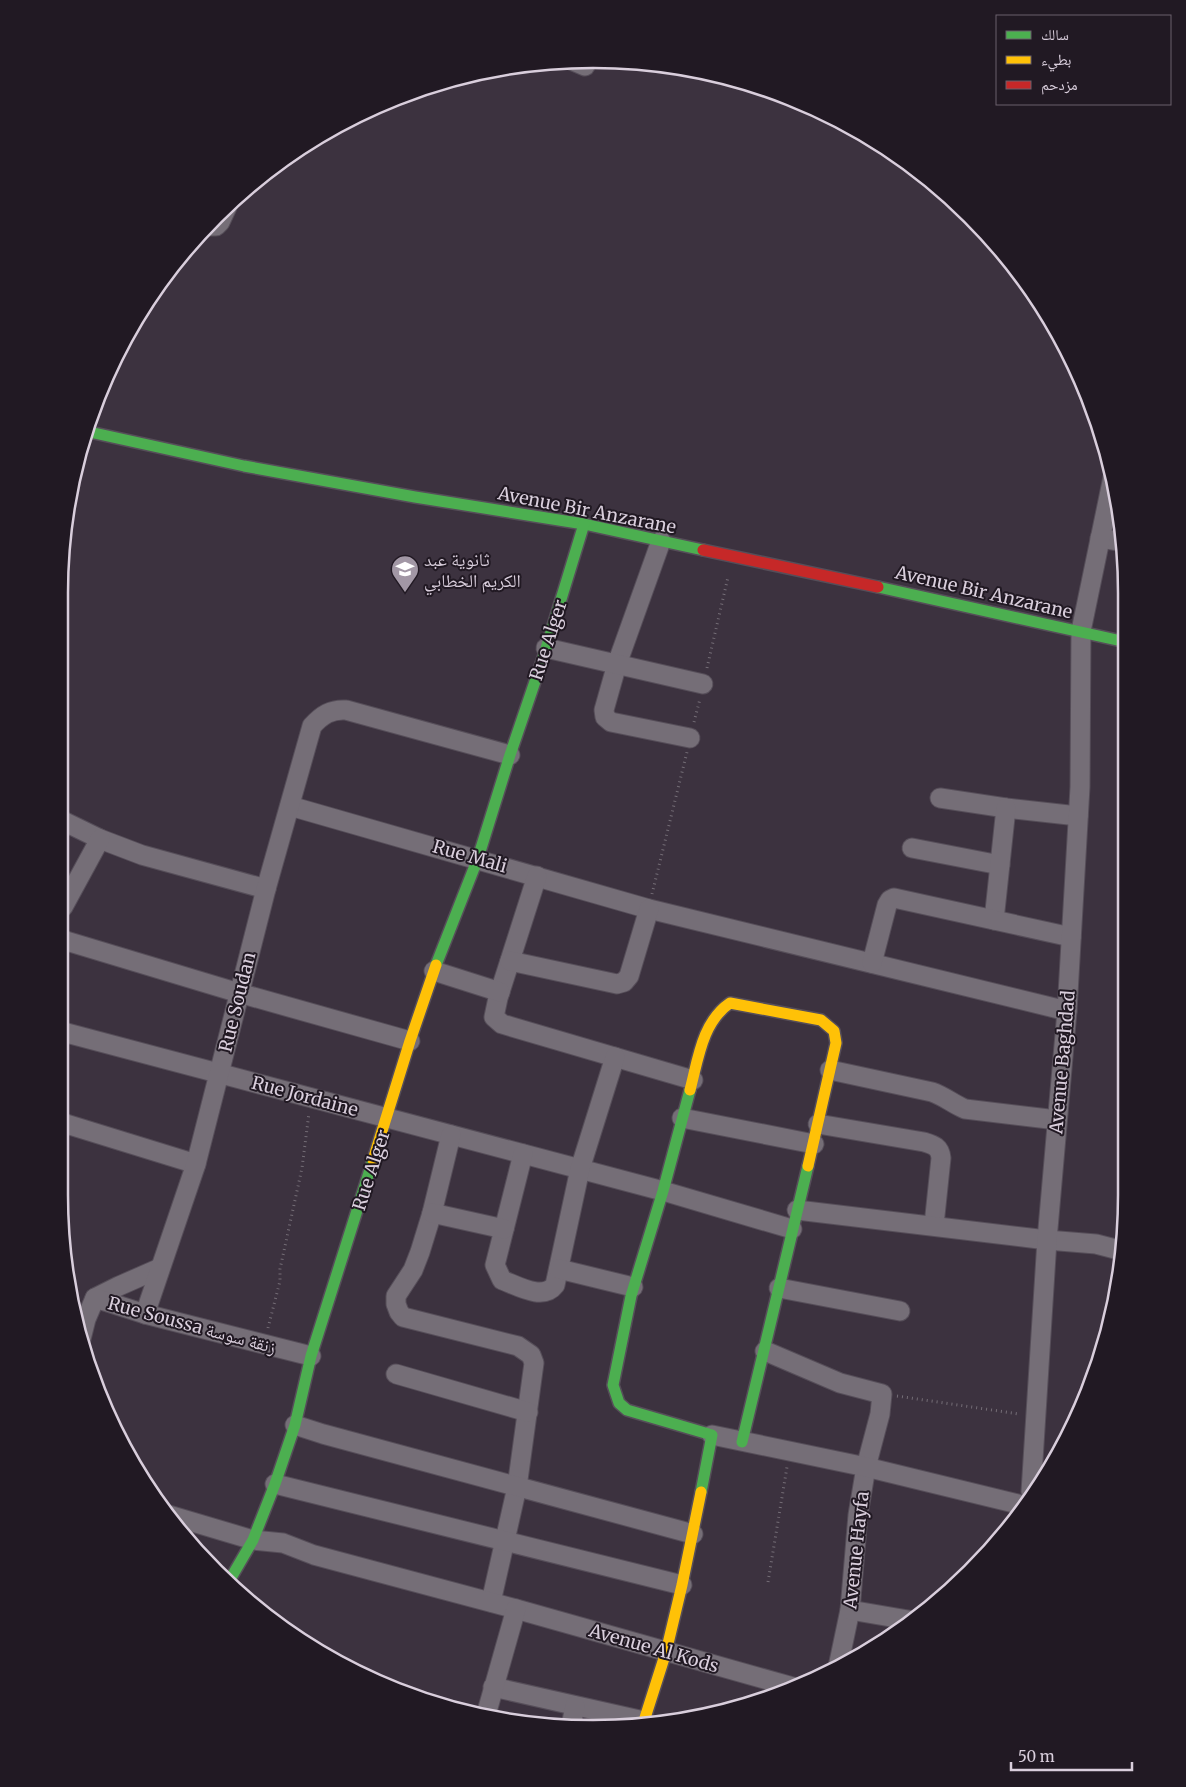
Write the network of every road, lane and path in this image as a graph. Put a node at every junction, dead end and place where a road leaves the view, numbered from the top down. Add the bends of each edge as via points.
1 (92, 434) edge
2 (1109, 496) edge
3 (584, 524) junction
4 (1100, 538) junction
5 (661, 541) junction
6 (1115, 541) edge
7 (1081, 631) junction
8 (1118, 640) edge
9 (546, 648) junction
10 (617, 664) junction
11 (703, 684) dead end
12 (690, 738) dead end
13 (510, 755) junction
14 (940, 798) dead end
15 (290, 806) junction
16 (1006, 808) junction
17 (1078, 816) junction
18 (68, 823) edge
19 (100, 839) junction
20 (912, 848) dead end
21 (478, 858) junction
22 (1000, 865) junction
23 (537, 876) junction
24 (266, 889) junction
25 (68, 898) edge
26 (649, 909) junction
27 (994, 920) junction
28 (1071, 937) junction
29 (68, 942) edge
30 (510, 960) junction
31 (872, 963) junction
32 (434, 971) junction
33 (500, 992) junction
34 (239, 993) junction
35 (1066, 1011) junction
36 (68, 1033) edge
37 (410, 1042) junction
38 (615, 1057) junction
39 (830, 1070) junction
40 (220, 1074) junction
41 (693, 1080) junction
42 (311, 1098) junction
43 (388, 1118) junction
44 (682, 1118) junction
45 (1058, 1120) junction
46 (818, 1124) junction
47 (68, 1125) edge
48 (451, 1135) junction
49 (814, 1144) junction
50 (523, 1154) junction
51 (196, 1164) junction
52 (580, 1169) junction
53 (663, 1191) junction
54 (797, 1210) junction
55 (432, 1213) junction
56 (934, 1225) junction
57 (504, 1229) junction
58 (792, 1229) junction
59 (1048, 1240) junction
60 (1115, 1249) edge
61 (160, 1268) junction
62 (559, 1269) junction
63 (633, 1287) junction
64 (779, 1288) junction
65 (95, 1298) junction
66 (900, 1312) dead end
67 (145, 1314) junction
68 (84, 1326) edge
69 (264, 1344) junction
70 (764, 1351) junction
71 (311, 1356) junction
72 (396, 1374) dead end
73 (882, 1394) junction
74 (528, 1412) junction
75 (1034, 1416) junction
76 (295, 1425) junction
77 (712, 1435) junction
78 (742, 1442) junction
79 (790, 1452) junction
80 (866, 1467) junction
81 (274, 1484) junction
82 (1031, 1484) edge
83 (517, 1486) junction
84 (1017, 1504) edge
85 (179, 1518) edge
86 (693, 1534) junction
87 (253, 1540) junction
88 (504, 1541) junction
89 (232, 1576) edge
90 (768, 1582) dead end
91 (682, 1585) junction
92 (491, 1602) junction
93 (516, 1608) junction
94 (850, 1610) junction
95 (902, 1619) edge
96 (666, 1652) junction
97 (840, 1657) edge
98 (781, 1684) edge
99 (493, 1687) junction
100 (575, 1706) junction
101 (488, 1708) edge
102 (645, 1716) edge
103 (629, 1718) edge
104 (572, 1719) edge

1 - 3 street, Avenue Bir Anzarane via 415,498
2 - 4 street, Avenue Baghdad
3 - 5 street, Avenue Bir Anzarane
3 - 9 street, Rue Alger
4 - 6 street
4 - 7 street, Avenue Baghdad
5 - 7 street, Avenue Bir Anzarane
5 - 10 street
7 - 8 street, Avenue Bir Anzarane
7 - 17 street, Avenue Baghdad
9 - 10 street
9 - 13 street, Rue Alger
10 - 11 street
10 - 12 street via 604,710 605,717 611,722
13 - 15 street, Rue Soudan via 337,709 325,714 312,726
13 - 21 street, Rue Alger
14 - 16 street
15 - 21 street, Rue Mali
15 - 24 street, Rue Soudan
16 - 17 street
16 - 22 street
17 - 28 street, Avenue Baghdad
18 - 19 street
19 - 24 street via 176,865
19 - 25 street
20 - 22 street
21 - 23 street, Rue Mali
21 - 32 street, Rue Alger
22 - 27 street
23 - 26 street, Rue Mali
23 - 30 street
24 - 34 street, Rue Soudan
26 - 30 street via 629,976 624,982 617,984
26 - 31 street, Rue Mali
27 - 28 street
27 - 31 street via 894,898 887,905
28 - 35 street, Avenue Baghdad
29 - 34 street
30 - 33 street
31 - 35 street, Rue Mali
32 - 33 street
32 - 37 street, Rue Alger
33 - 38 street via 494,1010 497,1021
34 - 37 street
34 - 40 street, Rue Soudan
35 - 45 street, Avenue Baghdad
36 - 40 street, Rue Jordaine
37 - 43 street, Rue Alger
38 - 41 street
38 - 52 street
39 - 41 street via 836,1043 829,1025 821,1020 730,1003 714,1017 705,1035
39 - 45 street via 932,1092 965,1108
39 - 46 street
40 - 42 street, Rue Jordaine
40 - 51 street, Rue Soudan
41 - 44 street
42 - 43 street, Rue Jordaine
42 - 69 path via 302,1168
43 - 48 street, Rue Jordaine
43 - 71 street, Rue Alger
44 - 49 street
44 - 53 street
45 - 59 street, Avenue Baghdad
46 - 49 street
46 - 56 street via 936,1146 941,1158
47 - 51 street
48 - 50 street, Rue Jordaine
48 - 55 street
49 - 54 street
50 - 52 street, Rue Jordaine
50 - 57 street
51 - 61 street, Rue Soudan
52 - 53 street, Rue Jordaine
52 - 62 street
53 - 58 street, Rue Jordaine
53 - 63 street
54 - 56 street
54 - 58 street
55 - 57 street
55 - 74 street via 420,1252 396,1296 398,1312 403,1317 509,1343 525,1350 534,1363
56 - 59 street
57 - 62 street via 495,1266 502,1280 546,1293 555,1285
58 - 64 street
59 - 60 street
59 - 75 street, Avenue Baghdad
61 - 65 street
61 - 67 street, Rue Soudan
62 - 63 street
63 - 77 street via 613,1385 619,1403 627,1410
64 - 66 street
64 - 70 street
65 - 67 street, Rue Soussa زنقة سوسة
65 - 68 street, Rue Soussa زنقة سوسة
67 - 69 street, Rue Soussa زنقة سوسة
69 - 71 street, Rue Soussa زنقة سوسة
70 - 73 street via 840,1383
70 - 78 street
71 - 76 street, Rue Alger
72 - 74 street
73 - 75 path
73 - 80 street, Avenue Hayfa
74 - 83 street
75 - 82 street, Avenue Baghdad
76 - 81 street, Rue Alger
76 - 83 street
77 - 78 street
77 - 86 street
78 - 79 street
79 - 80 street
79 - 90 path
80 - 84 street
80 - 94 street, Avenue Hayfa via 858,1515
81 - 87 street, Rue Alger
81 - 88 street
83 - 86 street
83 - 88 street
85 - 87 street, Avenue Al Kods
86 - 91 street
87 - 89 street, Rue Alger
87 - 92 street, Avenue Al Kods via 283,1543 314,1555
88 - 91 street
88 - 92 street
91 - 96 street
92 - 93 street, Avenue Al Kods
93 - 96 street, Avenue Al Kods
93 - 99 street
94 - 95 street
94 - 97 street, Avenue Hayfa
96 - 98 street, Avenue Al Kods
96 - 102 street
99 - 100 street
99 - 101 street
100 - 103 street
100 - 104 street

